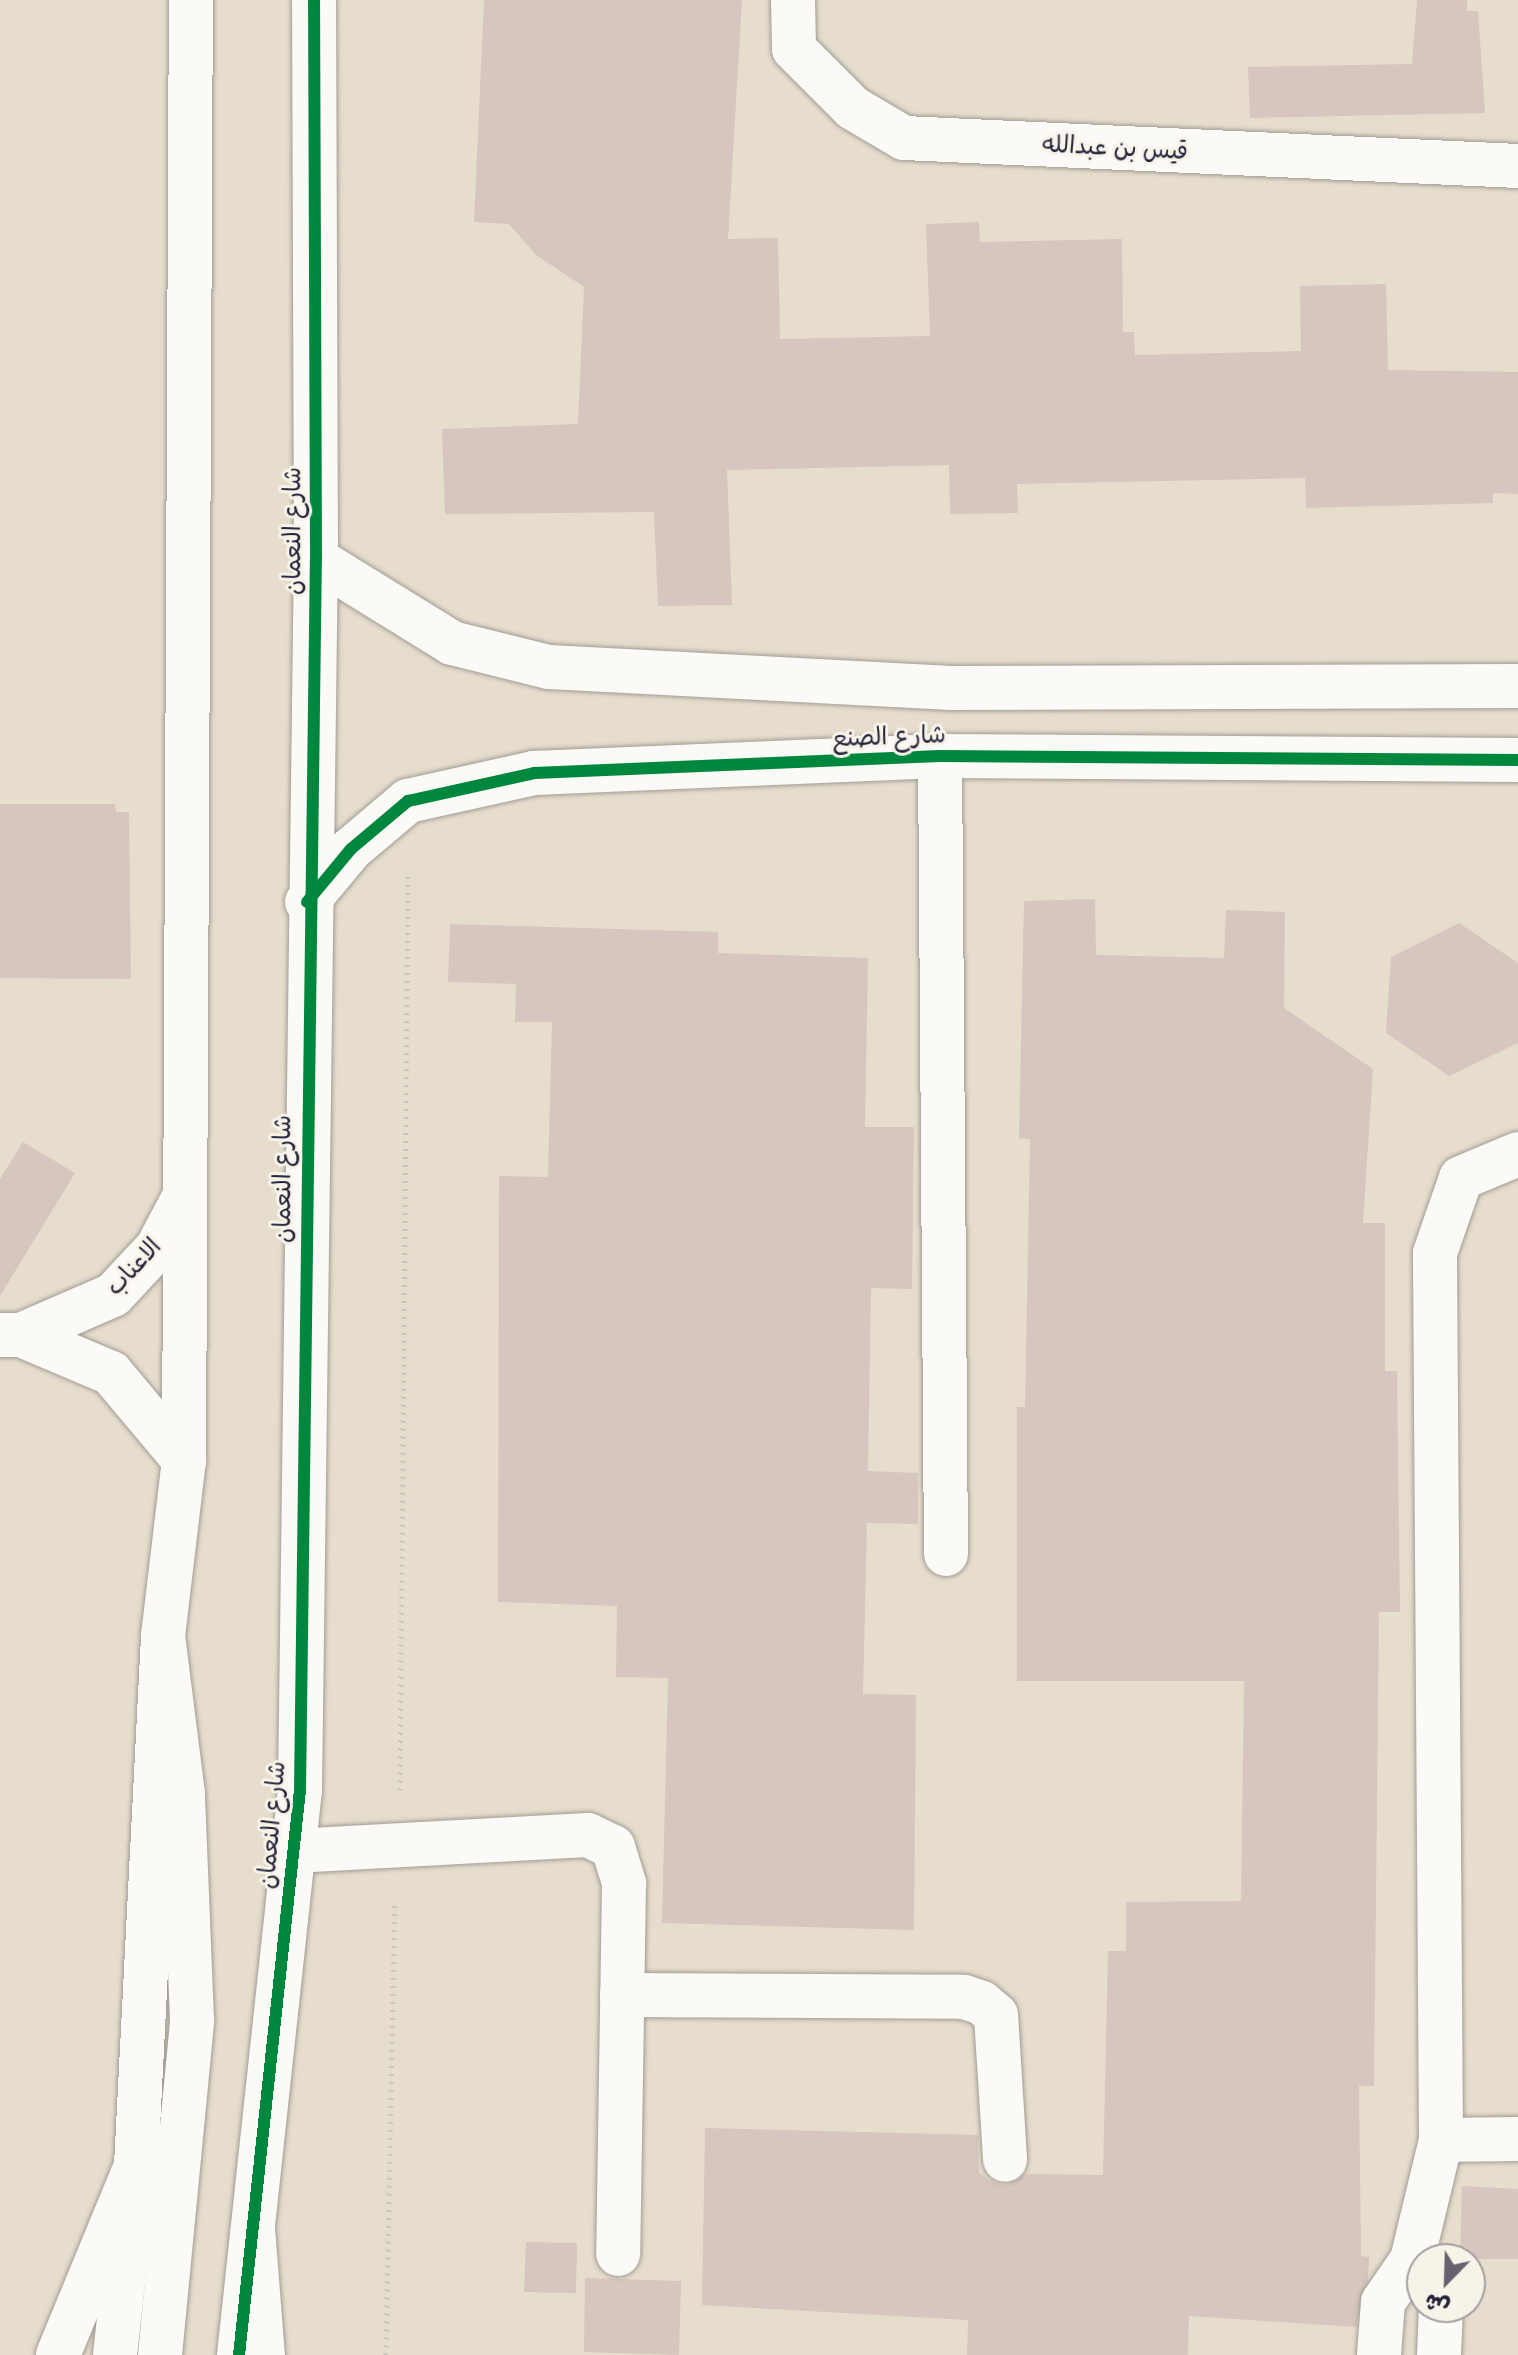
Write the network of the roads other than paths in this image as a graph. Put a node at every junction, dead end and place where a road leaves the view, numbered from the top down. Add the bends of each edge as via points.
1 (191, 0) edge
2 (314, 0) edge
3 (793, 0) edge
4 (1518, 166) edge
5 (316, 559) junction
6 (1518, 686) edge
7 (940, 756) junction
8 (1518, 760) edge
9 (307, 902) junction
10 (1518, 1154) edge
11 (184, 1197) junction
12 (10, 1335) edge
13 (184, 1460) junction
14 (946, 1554) dead end
15 (163, 1636) junction
16 (293, 1851) junction
17 (622, 1995) junction
18 (1518, 2139) edge
19 (1441, 2140) junction
20 (1005, 2160) dead end
21 (136, 2166) junction
22 (253, 2229) junction
23 (1421, 2243) edge
24 (618, 2254) dead end
25 (1406, 2276) edge
26 (1440, 2323) edge
27 (58, 2355) edge
28 (115, 2355) edge
29 (160, 2355) edge
30 (239, 2355) edge
31 (263, 2355) edge
32 (1379, 2355) edge
33 (1439, 2355) edge

1 - 11 street
2 - 5 street, شارع النعمان
3 - 4 street, قيس بن عبدالله via 794,49 853,108 904,138
5 - 6 street, شارع الصنع via 452,643 549,667 951,688
5 - 9 street, شارع النعمان
7 - 8 street, شارع الصنع
7 - 9 street, شارع الصنع via 534,773 408,801 351,849
7 - 14 street
9 - 16 street, شارع النعمان via 300,1790
10 - 19 street via 1461,1178 1435,1253
11 - 12 street, الاعناب via 157,1248 113,1295
11 - 13 street
12 - 13 street, الاعناب via 111,1373
13 - 15 street
15 - 21 street
15 - 29 street via 183,1794 192,2020
16 - 17 street via 588,1835 613,1847 624,1884
16 - 22 street, شارع النعمان
17 - 20 street via 964,1997 982,2003 996,2015
17 - 24 street
18 - 19 street
19 - 23 street
21 - 27 street
21 - 28 street
22 - 30 street, شارع النعمان
22 - 31 street
25 - 32 street via 1383,2302
26 - 33 street

